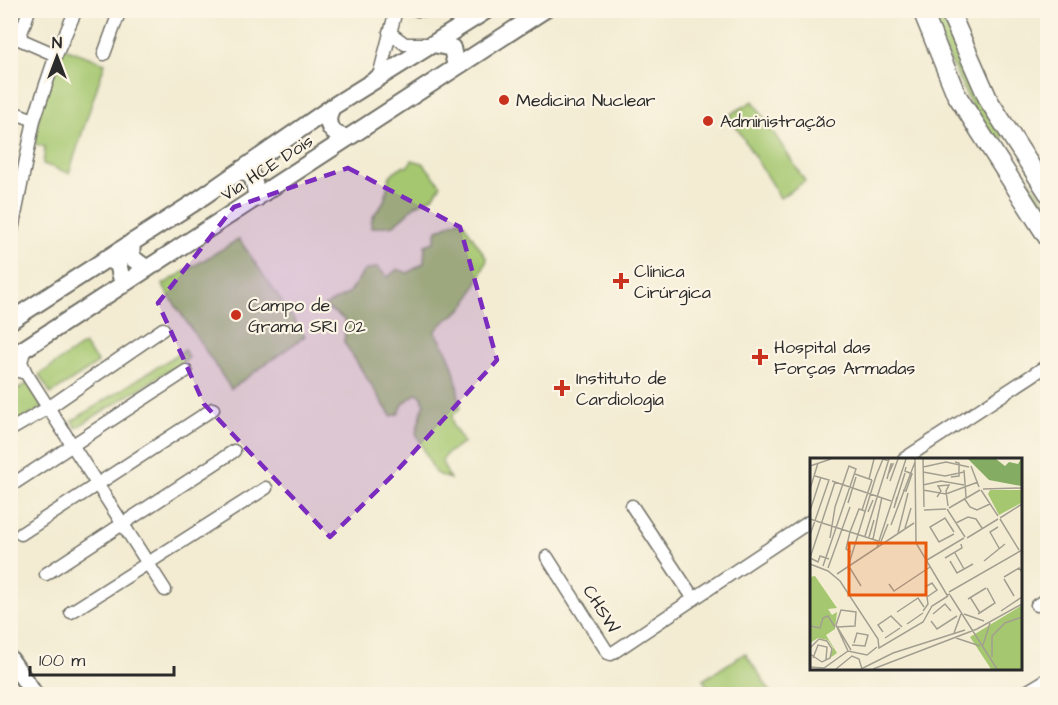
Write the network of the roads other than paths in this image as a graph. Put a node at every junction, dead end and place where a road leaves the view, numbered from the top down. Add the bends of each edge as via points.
1 (29, 10) edge
2 (76, 10) edge
3 (120, 10) edge
4 (396, 10) edge
5 (417, 10) edge
6 (441, 10) edge
7 (487, 10) edge
8 (544, 10) edge
9 (922, 10) edge
10 (949, 10) edge
11 (471, 22) junction
12 (390, 32) junction
13 (15, 37) edge
14 (434, 44) junction
15 (482, 51) junction
16 (104, 54) dead end
17 (56, 55) junction
18 (456, 67) junction
19 (378, 80) junction
20 (332, 107) junction
21 (10, 111) edge
22 (34, 120) junction
23 (348, 138) junction
24 (1015, 144) junction
25 (993, 154) junction
26 (242, 169) junction
27 (1047, 193) edge
28 (257, 198) junction
29 (1047, 238) edge
30 (10, 240) edge
31 (132, 242) junction
32 (105, 259) junction
33 (147, 269) junction
34 (123, 285) junction
35 (12, 317) edge
36 (163, 329) dead end
37 (25, 348) junction
38 (10, 358) edge
39 (1047, 366) edge
40 (10, 369) edge
41 (186, 371) dead end
42 (26, 374) junction
43 (48, 408) junction
44 (213, 409) dead end
45 (10, 430) edge
46 (71, 446) junction
47 (234, 451) dead end
48 (906, 458) edge
49 (10, 486) edge
50 (97, 487) junction
51 (266, 488) dead end
52 (632, 506) dead end
53 (810, 521) edge
54 (122, 526) junction
55 (21, 534) dead end
56 (547, 558) dead end
57 (147, 565) junction
58 (46, 574) dead end
59 (165, 590) dead end
60 (694, 599) junction
61 (71, 612) dead end
62 (10, 659) edge
63 (1047, 679) edge
64 (34, 694) edge
65 (1023, 694) edge

1 - 13 street
2 - 17 street
3 - 16 street
4 - 12 street
5 - 6 street
7 - 11 main road, Via HCE Dois
8 - 15 main road, Via HCE Dois
9 - 25 main road via 956,93
10 - 24 main road via 976,77
11 - 14 main road, Via HCE Dois
11 - 15 main road via 465,32 466,41
12 - 14 street via 405,44
12 - 19 street
13 - 17 street
14 - 18 main road via 452,48
14 - 19 main road, Via HCE Dois
15 - 18 main road, Via HCE Dois
17 - 22 street
18 - 23 main road, Via HCE Dois
19 - 20 main road, Via HCE Dois
20 - 23 main road via 329,129 334,135
20 - 26 main road, Via HCE Dois
21 - 22 street
22 - 30 street
23 - 28 main road, Via HCE Dois
24 - 25 main road via 1000,145
24 - 27 main road
25 - 29 main road
26 - 28 main road via 253,178
26 - 31 main road, Via HCE Dois
28 - 33 main road, Via HCE Dois
31 - 32 main road, Via HCE Dois
31 - 33 main road via 131,257
32 - 34 main road via 118,264
32 - 35 main road, Via HCE Dois
33 - 34 main road, Via HCE Dois
34 - 37 main road, Via HCE Dois
36 - 43 street
37 - 38 main road, Via HCE Dois
37 - 42 street via 21,362
39 - 48 street
40 - 42 street
41 - 46 street
42 - 43 street
43 - 45 street
43 - 46 street
44 - 50 street
46 - 49 street
46 - 50 street
47 - 54 street
50 - 54 street
50 - 55 street
51 - 57 street
52 - 60 street
53 - 60 street, CHSW
54 - 57 street
54 - 58 street
56 - 60 street, CHSW via 609,653 618,652
57 - 59 street
57 - 61 street
62 - 64 main road
63 - 65 street

